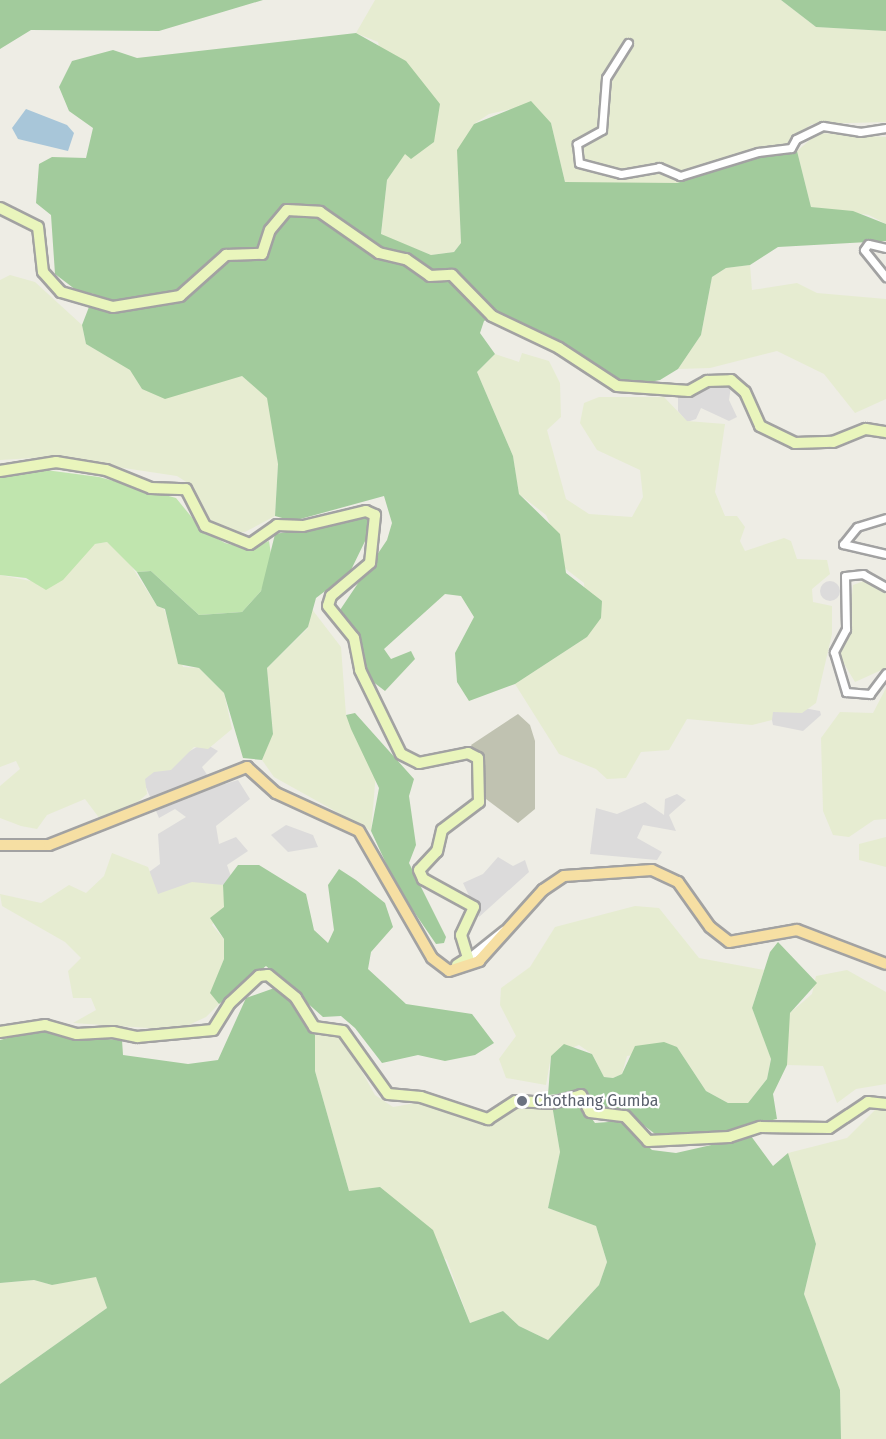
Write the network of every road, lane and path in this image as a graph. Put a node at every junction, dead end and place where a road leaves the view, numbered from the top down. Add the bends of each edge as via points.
1 (628, 43) dead end
2 (886, 128) edge
3 (0, 208) edge
4 (886, 248) edge
5 (886, 277) edge
6 (886, 432) edge
7 (0, 471) edge
8 (886, 518) edge
9 (886, 554) edge
10 (886, 586) edge
11 (886, 673) edge
12 (0, 845) edge
13 (510, 927) junction
14 (468, 958) junction
15 (886, 964) edge
16 (445, 969) junction
17 (0, 1032) edge
18 (886, 1104) edge

1 - 2 street via 606,78 602,130 577,144 579,163 621,174 659,167 680,176 758,152 791,148 796,139 823,126 860,132
3 - 6 street via 38,227 43,272 61,292 113,307 180,296 226,255 262,254 270,230 286,210 320,212 379,253 406,259 430,276 452,275 492,316 559,348 617,386 689,391 707,381 731,380 745,392 760,426 795,443 834,442 866,429
4 - 5 street via 868,244 864,250
7 - 14 street via 56,462 106,470 141,486 186,489 206,526 250,544 277,525 303,526 366,511 375,515 370,563 331,596 328,606 354,638 359,666 401,754 419,763 468,753 478,758 480,802 442,830 437,851 418,870 423,879 473,905 460,935
8 - 9 street via 857,527 843,544
10 - 11 street via 863,574 845,576 846,628 834,651 846,692 870,694
12 - 16 main road via 49,845 247,767 276,793 348,822 359,831 432,958
13 - 14 street
13 - 15 main road via 564,876 652,870 678,882 710,927 729,942 797,930
13 - 16 main road via 468,968
14 - 16 street
17 - 18 street via 45,1025 77,1034 113,1032 137,1037 213,1030 230,1003 259,976 268,975 284,985 314,1027 343,1031 388,1094 421,1097 488,1119 516,1101 552,1103 581,1095 590,1112 625,1116 648,1142 729,1137 760,1127 829,1128 868,1102

